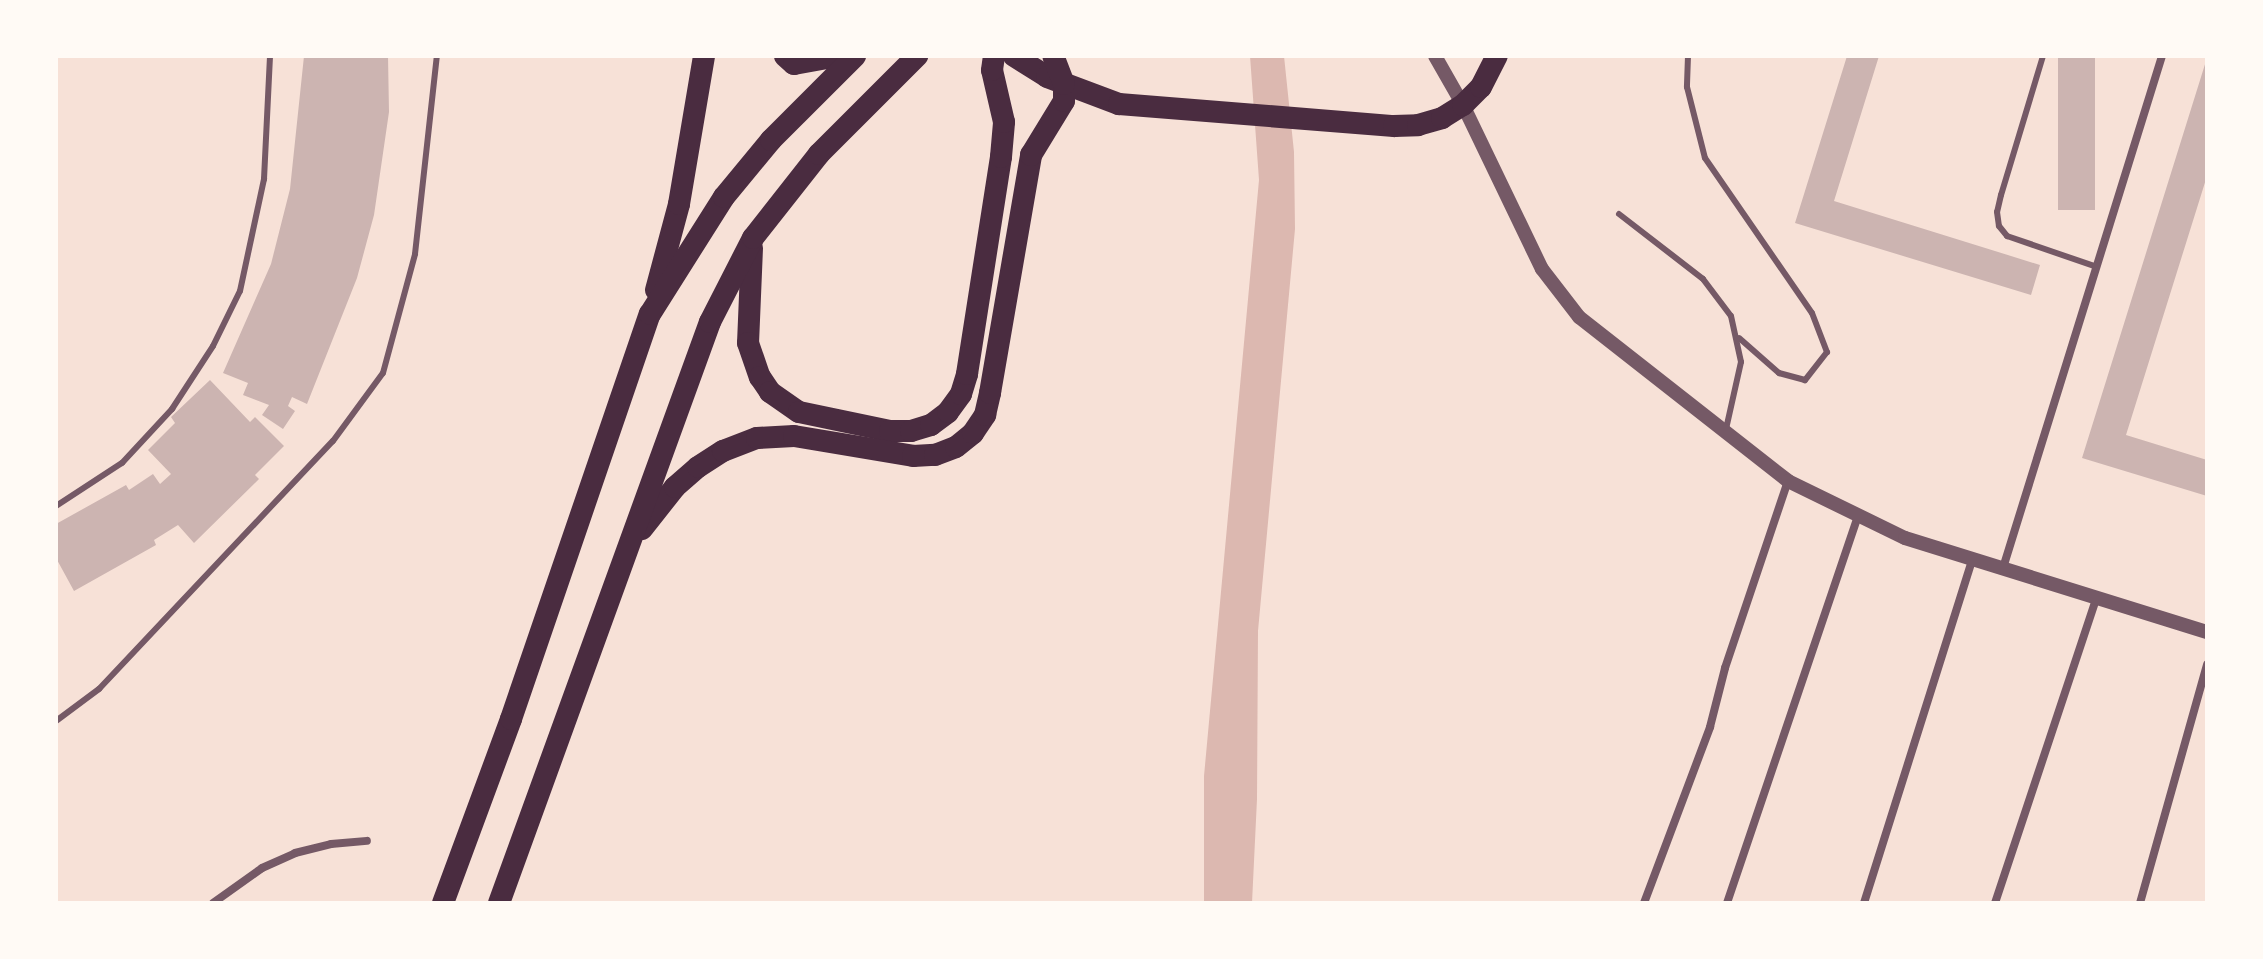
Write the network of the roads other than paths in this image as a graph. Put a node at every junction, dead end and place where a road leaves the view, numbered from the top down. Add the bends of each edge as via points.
1 (270, 56) edge
2 (437, 56) edge
3 (704, 56) edge
4 (785, 56) edge
5 (838, 56) edge
6 (855, 56) edge
7 (917, 56) edge
8 (994, 56) edge
9 (1014, 56) edge
10 (1053, 56) edge
11 (1435, 56) edge
12 (1497, 56) edge
13 (1688, 56) edge
14 (2043, 56) edge
15 (2162, 56) edge
16 (1064, 84) junction
17 (1463, 105) junction
18 (1619, 214) dead end
19 (753, 238) junction
20 (2097, 267) junction
21 (650, 314) junction
22 (1739, 338) junction
23 (1725, 433) junction
24 (1788, 481) junction
25 (56, 506) edge
26 (1858, 517) junction
27 (627, 549) junction
28 (1973, 558) junction
29 (2003, 568) junction
30 (2096, 599) junction
31 (2207, 632) edge
32 (2207, 664) edge
33 (56, 721) edge
34 (367, 841) dead end
35 (213, 903) edge
36 (443, 903) edge
37 (499, 903) edge
38 (1644, 903) edge
39 (1727, 903) edge
40 (1864, 903) edge
41 (1995, 903) edge
42 (2140, 903) edge

1 - 25 lane via 264,179 240,291 213,346 172,409 122,463
2 - 33 lane via 415,254 383,373 333,441 99,689
3 - 21 highway via 679,204
4 - 5 highway via 794,64
6 - 21 highway via 771,140 724,197
7 - 19 highway via 819,154
8 - 19 highway via 992,70 1004,122 967,374 961,394 931,425 890,431 817,417 799,412 770,392 748,343
9 - 16 highway
10 - 16 highway
11 - 17 street
12 - 17 highway via 1481,87
13 - 22 lane via 1687,87 1705,158 1812,313 1827,352 1805,380 1779,373
14 - 20 lane via 2001,195 1999,226 2007,236
15 - 20 street
16 - 17 highway via 1147,108 1394,126 1442,118
16 - 27 highway via 1061,108 1041,134 1027,167 990,393 985,415 973,433 956,447 913,456 794,436 740,443 675,487
17 - 23 street via 1542,269 1579,317
18 - 22 lane via 1719,296
19 - 27 highway via 710,322
20 - 29 street
21 - 36 highway
22 - 23 lane via 1739,385
23 - 24 street
24 - 26 street
24 - 38 street via 1710,727
26 - 28 street
26 - 39 street
27 - 37 highway
28 - 29 street
28 - 40 street
29 - 30 street
30 - 31 street
30 - 41 street
32 - 42 street
34 - 35 street via 295,853 262,868

